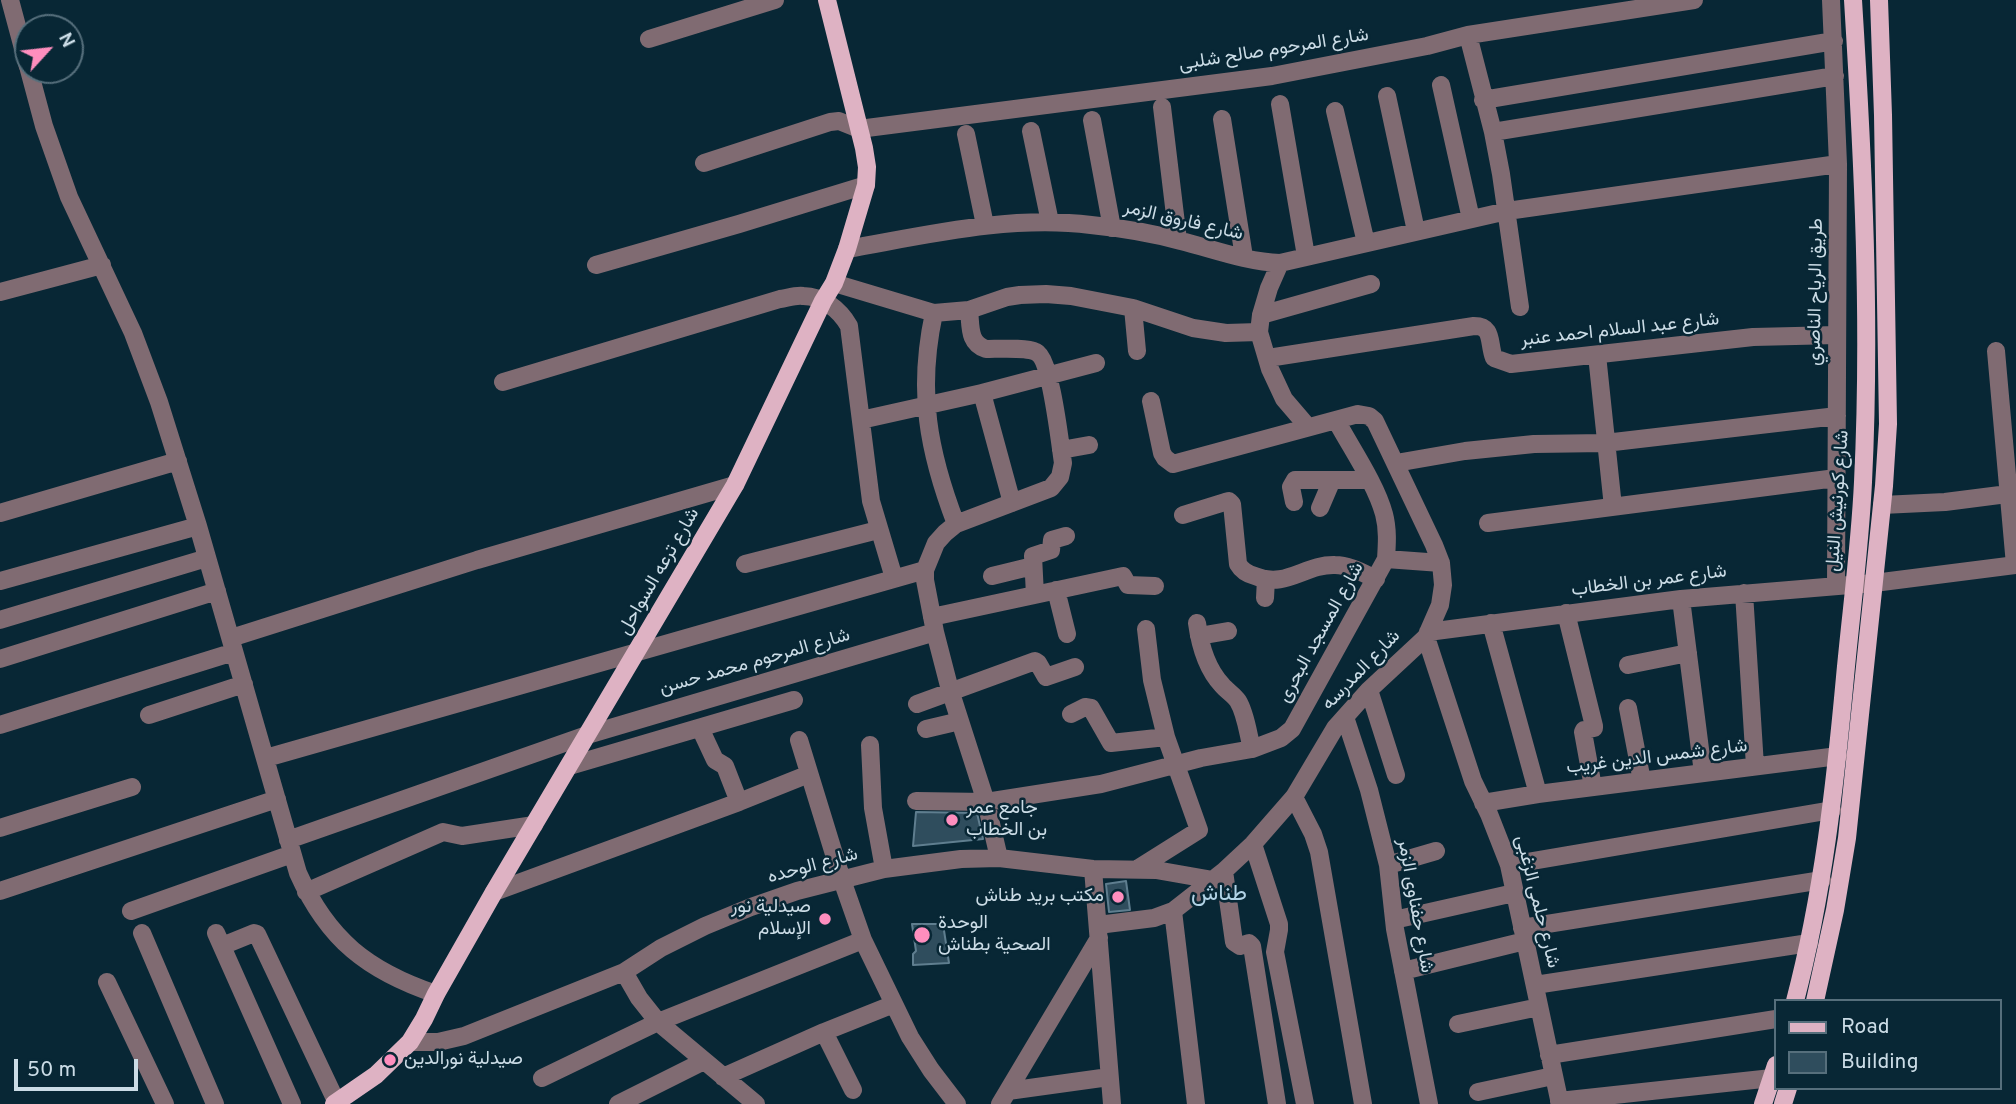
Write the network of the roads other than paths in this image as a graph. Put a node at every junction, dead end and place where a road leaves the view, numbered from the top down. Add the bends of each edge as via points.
1 (775, 0) edge
2 (827, 0) edge
3 (1694, 0) edge
4 (1831, 0) edge
5 (1853, 0) edge
6 (1879, 0) edge
7 (1468, 35) junction
8 (649, 39) dead end
9 (1834, 41) junction
10 (1835, 76) junction
11 (33, 84) edge
12 (1441, 85) dead end
13 (1387, 96) dead end
14 (1483, 100) junction
15 (1280, 104) dead end
16 (1161, 107) dead end
17 (1335, 111) dead end
18 (1222, 119) dead end
19 (1093, 120) dead end
20 (859, 130) junction
21 (1031, 131) dead end
22 (1493, 132) junction
23 (966, 134) dead end
24 (704, 163) dead end
25 (1838, 164) junction
26 (866, 185) junction
27 (1507, 211) junction
28 (1471, 219) junction
29 (1050, 222) junction
30 (985, 225) junction
31 (1112, 228) junction
32 (1416, 231) junction
33 (1178, 240) junction
34 (1366, 243) junction
35 (847, 249) junction
36 (1306, 256) junction
37 (1244, 257) junction
38 (1280, 263) junction
39 (102, 265) junction
40 (596, 265) dead end
41 (834, 283) junction
42 (1371, 284) dead end
43 (0, 292) edge
44 (823, 301) junction
45 (1520, 307) dead end
46 (1133, 308) junction
47 (969, 310) junction
48 (934, 313) junction
49 (1260, 324) junction
50 (1837, 335) junction
51 (1996, 351) dead end
52 (1138, 352) dead end
53 (1597, 355) junction
54 (1268, 358) junction
55 (1096, 363) dead end
56 (1049, 376) junction
57 (503, 382) dead end
58 (982, 393) junction
59 (1151, 401) dead end
60 (926, 405) junction
61 (1837, 416) junction
62 (861, 420) junction
63 (1336, 420) junction
64 (1308, 427) junction
65 (1605, 443) junction
66 (1089, 445) dead end
67 (1061, 450) junction
68 (178, 461) junction
69 (1396, 463) junction
70 (1836, 478) junction
71 (1332, 480) junction
72 (1368, 480) junction
73 (735, 485) junction
74 (2012, 494) edge
75 (1294, 502) dead end
76 (1012, 503) junction
77 (1882, 505) junction
78 (1613, 507) junction
79 (1320, 508) dead end
80 (0, 513) edge
81 (1183, 515) dead end
82 (1488, 523) dead end
83 (956, 524) junction
84 (198, 526) junction
85 (878, 530) junction
86 (1066, 537) dead end
87 (207, 558) junction
88 (1386, 559) junction
89 (745, 564) dead end
90 (1441, 564) junction
91 (2016, 565) edge
92 (1033, 566) junction
93 (925, 570) junction
94 (992, 576) dead end
95 (894, 578) junction
96 (1266, 579) junction
97 (1376, 579) junction
98 (0, 581) edge
99 (1874, 583) junction
100 (1845, 585) junction
101 (1155, 586) dead end
102 (1056, 590) junction
103 (217, 591) junction
104 (1744, 593) junction
105 (1035, 595) junction
106 (1265, 598) dead end
107 (1681, 598) junction
108 (1566, 613) junction
109 (0, 621) edge
110 (1491, 623) junction
111 (933, 625) junction
112 (1146, 629) dead end
113 (1228, 631) dead end
114 (1067, 634) dead end
115 (1427, 634) junction
116 (232, 645) junction
117 (637, 653) junction
118 (1688, 653) junction
119 (0, 659) edge
120 (1628, 665) dead end
121 (1075, 667) dead end
122 (244, 684) junction
123 (950, 690) junction
124 (1369, 690) junction
125 (794, 700) dead end
126 (917, 704) dead end
127 (1628, 708) dead end
128 (1071, 714) dead end
129 (149, 715) dead end
130 (1345, 717) junction
131 (960, 721) junction
132 (0, 725) edge
133 (700, 728) junction
134 (926, 729) dead end
135 (587, 734) junction
136 (1166, 737) junction
137 (799, 740) dead end
138 (870, 745) dead end
139 (1252, 749) junction
140 (1838, 756) junction
141 (266, 758) junction
142 (1176, 764) junction
143 (569, 766) junction
144 (1755, 766) junction
145 (1703, 773) junction
146 (809, 774) junction
147 (1396, 775) dead end
148 (1642, 781) junction
149 (132, 787) dead end
150 (1593, 787) junction
151 (1538, 794) junction
152 (1294, 797) junction
153 (277, 799) junction
154 (739, 802) junction
155 (916, 802) dead end
156 (986, 802) junction
157 (1483, 803) junction
158 (1832, 810) junction
159 (534, 825) junction
160 (0, 828) edge
161 (1253, 844) junction
162 (290, 847) junction
163 (1436, 851) dead end
164 (999, 858) junction
165 (1388, 865) junction
166 (1509, 865) junction
167 (1093, 869) junction
168 (1137, 869) junction
169 (884, 870) junction
170 (1218, 875) junction
171 (842, 880) junction
172 (1822, 880) junction
173 (0, 891) edge
174 (306, 892) junction
175 (494, 892) junction
176 (1514, 893) junction
177 (131, 911) dead end
178 (1173, 911) junction
179 (1394, 920) junction
180 (1098, 931) junction
181 (142, 933) dead end
182 (1523, 935) junction
183 (863, 940) junction
184 (1809, 943) junction
185 (1403, 971) junction
186 (624, 972) junction
187 (107, 982) dead end
188 (1535, 985) junction
189 (436, 994) junction
190 (1795, 999) edge
191 (1815, 999) edge
192 (894, 1004) junction
193 (1539, 1007) junction
194 (1774, 1018) edge
195 (658, 1022) junction
196 (1458, 1024) dead end
197 (824, 1032) junction
198 (410, 1042) junction
199 (1549, 1055) junction
200 (704, 1061) junction
201 (1774, 1072) edge
202 (1553, 1076) junction
203 (723, 1077) junction
204 (1109, 1077) junction
205 (542, 1078) dead end
206 (853, 1090) dead end
207 (1478, 1092) dead end
208 (1004, 1098) edge
209 (335, 1103) edge
210 (1560, 1103) edge
211 (165, 1104) edge
212 (215, 1104) edge
213 (292, 1104) edge
214 (618, 1104) edge
215 (755, 1104) edge
216 (957, 1104) edge
217 (1112, 1104) edge
218 (1196, 1104) edge
219 (1277, 1104) edge
220 (1305, 1104) edge
221 (1363, 1104) edge
222 (1429, 1104) edge
223 (1763, 1104) edge

1 - 8 street
2 - 20 main road, شارع ترعه السواحل
3 - 7 street, شارع المرحوم صالح شلبى
4 - 9 street, طريق الرياح الناصري
5 - 100 main road, شارع كورنيش النيل via 1866,274 1864,469
6 - 77 main road via 1888,424
7 - 14 street
7 - 20 street, شارع المرحوم صالح شلبى via 1272,76
9 - 10 street, طريق الرياح الناصري
9 - 14 street
10 - 22 street
10 - 25 street, طريق الرياح الناصري
11 - 39 street via 56,162
12 - 28 street
13 - 32 street
14 - 22 street
15 - 36 street
16 - 33 street
17 - 34 street
18 - 37 street
19 - 31 street
20 - 24 street, شارع المرحوم صالح شلبى via 830,122
20 - 26 main road, شارع ترعه السواحل
21 - 29 street
22 - 27 street
23 - 30 street
25 - 27 street, شارع فاروق الزمر
25 - 50 street, طريق الرياح الناصري
26 - 35 main road, شارع ترعه السواحل
26 - 40 street
27 - 28 street, شارع فاروق الزمر
27 - 45 street
28 - 32 street, شارع فاروق الزمر
29 - 30 street, شارع فاروق الزمر
29 - 31 street, شارع فاروق الزمر
30 - 35 street, شارع فاروق الزمر
31 - 33 street, شارع فاروق الزمر
32 - 34 street, شارع فاروق الزمر
33 - 37 street, شارع فاروق الزمر
34 - 36 street, شارع فاروق الزمر
35 - 41 main road, شارع ترعه السواحل
36 - 38 street, شارع فاروق الزمر
37 - 38 street, شارع فاروق الزمر
38 - 49 street
39 - 43 street
39 - 68 street via 147,367
41 - 44 main road, شارع ترعه السواحل
41 - 48 street
42 - 49 street
44 - 57 street via 804,296 780,299
44 - 62 street via 842,314 849,326
44 - 73 main road, شارع ترعه السواحل
46 - 47 street via 1071,296 1020,295
46 - 49 street via 1193,328 1226,333
46 - 52 street
47 - 48 street
47 - 56 street via 975,343 986,349 1038,352
48 - 60 street via 925,374
49 - 54 street
50 - 53 street, شارع عبد السلام احمد عنبر via 1754,337
50 - 61 street, طريق الرياح الناصري
51 - 74 street
53 - 54 street, شارع عبد السلام احمد عنبر via 1501,362 1493,358 1487,329 1474,326
53 - 65 street
54 - 64 street via 1284,399
55 - 56 street
56 - 58 street
56 - 67 street
58 - 60 street
58 - 76 street
59 - 64 street via 1162,453 1174,464
60 - 62 street
60 - 83 street via 941,486
61 - 65 street
61 - 70 street, طريق الرياح الناصري
62 - 85 street
63 - 64 street
63 - 69 street, شارع المدرسه via 1369,416
63 - 72 street, شارع المسجد البحرى
65 - 69 street via 1534,444
65 - 78 street
66 - 67 street
67 - 76 street via 1060,477 1051,488
68 - 80 street
68 - 84 street
69 - 90 street, شارع المدرسه
70 - 78 street
70 - 100 street, طريق الرياح الناصري
71 - 72 street
71 - 75 street via 1296,480 1291,487
71 - 79 street
72 - 88 street, شارع المسجد البحرى via 1384,515
73 - 116 street via 477,560
73 - 117 main road, شارع ترعه السواحل
74 - 77 street
74 - 91 street
76 - 83 street
77 - 99 main road
78 - 82 street
81 - 96 street via 1232,504 1238,564 1241,570
83 - 93 street via 936,543
84 - 87 street
84 - 98 street
85 - 89 street
85 - 95 street
86 - 92 street via 1054,539 1051,550 1034,555
87 - 103 street
87 - 109 street
88 - 90 street
88 - 97 street, شارع المسجد البحرى
90 - 115 street, شارع المدرسه via 1440,605
91 - 99 street, شارع عمر بن الخطاب
92 - 94 street
92 - 105 street
93 - 95 street
93 - 111 street
95 - 117 street
96 - 97 street via 1288,579 1333,565
96 - 106 street
97 - 139 street, شارع المسجد البحرى via 1292,729
99 - 100 street, شارع عمر بن الخطاب
99 - 191 main road via 1847,838
100 - 104 street, شارع عمر بن الخطاب
100 - 140 main road, شارع كورنيش النيل
101 - 102 street, شارع المرحوم محمد حسن via 1128,585 1123,576
102 - 105 street, شارع المرحوم محمد حسن
102 - 114 street
103 - 116 street
103 - 119 street
104 - 107 street, شارع عمر بن الخطاب
104 - 144 street
105 - 111 street, شارع المرحوم محمد حسن
107 - 108 street, شارع عمر بن الخطاب
107 - 118 street
108 - 110 street, شارع عمر بن الخطاب
108 - 150 street via 1594,726 1583,731
110 - 115 street, شارع عمر بن الخطاب
110 - 151 street
111 - 123 street
111 - 135 street, شارع المرحوم محمد حسن
112 - 136 street
113 - 139 street via 1198,630 1213,673 1241,707
115 - 124 street, شارع المدرسه
115 - 157 street, شارع حلمى الزغبى
116 - 122 street
116 - 132 street
117 - 135 main road, شارع ترعه السواحل
117 - 141 street
118 - 120 street
118 - 145 street
121 - 123 street via 1046,677 1035,661
122 - 129 street
122 - 141 street
123 - 126 street
123 - 131 street
124 - 130 street, شارع المدرسه
124 - 147 street
125 - 133 street
127 - 148 street
128 - 136 street via 1091,708 1092,726 1111,743
130 - 152 street, شارع المدرسه
130 - 165 street, شارع حفناوى الزمر
131 - 134 street
131 - 156 street
133 - 143 street
133 - 154 street via 715,761 725,766
135 - 143 main road, شارع ترعه السواحل
135 - 162 street, شارع المرحوم محمد حسن
136 - 142 street
137 - 146 street
138 - 169 street via 873,808
139 - 142 street, شارع المسجد البحرى
140 - 144 street, شارع شمس الدين غريب
140 - 158 main road, شارع كورنيش النيل
141 - 153 street
142 - 156 street, شارع المسجد البحرى via 1112,782
142 - 168 street via 1198,832
143 - 159 main road, شارع ترعه السواحل
144 - 145 street, شارع شمس الدين غريب
145 - 148 street, شارع شمس الدين غريب
146 - 154 street
146 - 171 street
148 - 150 street, شارع شمس الدين غريب
149 - 160 street
150 - 151 street, شارع شمس الدين غريب
151 - 157 street, شارع شمس الدين غريب
152 - 161 street, شارع المدرسه
152 - 221 street via 1313,834 1323,871
153 - 162 street
153 - 173 street
154 - 175 street
155 - 156 street, شارع المسجد البحرى
156 - 164 street
157 - 166 street, شارع حلمى الزغبى
158 - 166 street
158 - 172 main road, شارع كورنيش النيل
159 - 174 street via 462,835 443,832
159 - 175 main road, شارع ترعه السواحل
161 - 170 street, شارع المدرسه
161 - 220 street via 1279,924 1275,952
162 - 174 street
162 - 177 street, شارع المرحوم محمد حسن
163 - 165 street
164 - 167 street, شارع الوحده
164 - 169 street, شارع الوحده
165 - 179 street, شارع حفناوى الزمر
166 - 176 street, شارع حلمى الزغبى
167 - 168 street, شارع الوحده
167 - 180 street
168 - 170 street, شارع الوحده
169 - 171 street, شارع الوحده
170 - 178 street, شارع المدرسه
170 - 219 street via 1234,942 1252,946
171 - 183 street
171 - 186 street, شارع الوحده via 716,921
172 - 182 street
172 - 184 main road, شارع كورنيش النيل
174 - 189 street via 324,921 364,960 403,983
175 - 189 main road, شارع ترعه السواحل
176 - 179 street
176 - 182 street, شارع حلمى الزغبى
178 - 180 street
178 - 218 street
179 - 185 street, شارع حفناوى الزمر
180 - 204 street
180 - 208 street
181 - 212 street
182 - 185 street
182 - 188 street, شارع حلمى الزغبى
183 - 192 street
183 - 195 street
184 - 188 street
184 - 190 main road, شارع كورنيش النيل
185 - 222 street, شارع حفناوى الزمر
186 - 195 street
186 - 198 street, شارع الوحده via 464,1036
187 - 211 street
188 - 193 street, شارع حلمى الزغبى
189 - 198 main road, شارع ترعه السواحل
192 - 197 street
192 - 216 street via 910,1037
193 - 196 street
193 - 199 street, شارع حلمى الزغبى
194 - 199 street
195 - 200 street
195 - 205 street
197 - 203 street
197 - 206 street
198 - 209 main road, شارع ترعه السواحل via 376,1075
199 - 202 street, شارع حلمى الزغبى
200 - 203 street
200 - 214 street
201 - 210 street
201 - 223 main road
202 - 207 street
202 - 210 street, شارع حلمى الزغبى
203 - 215 street
204 - 208 street
204 - 217 street
209 - 213 street via 257,934 219,940

